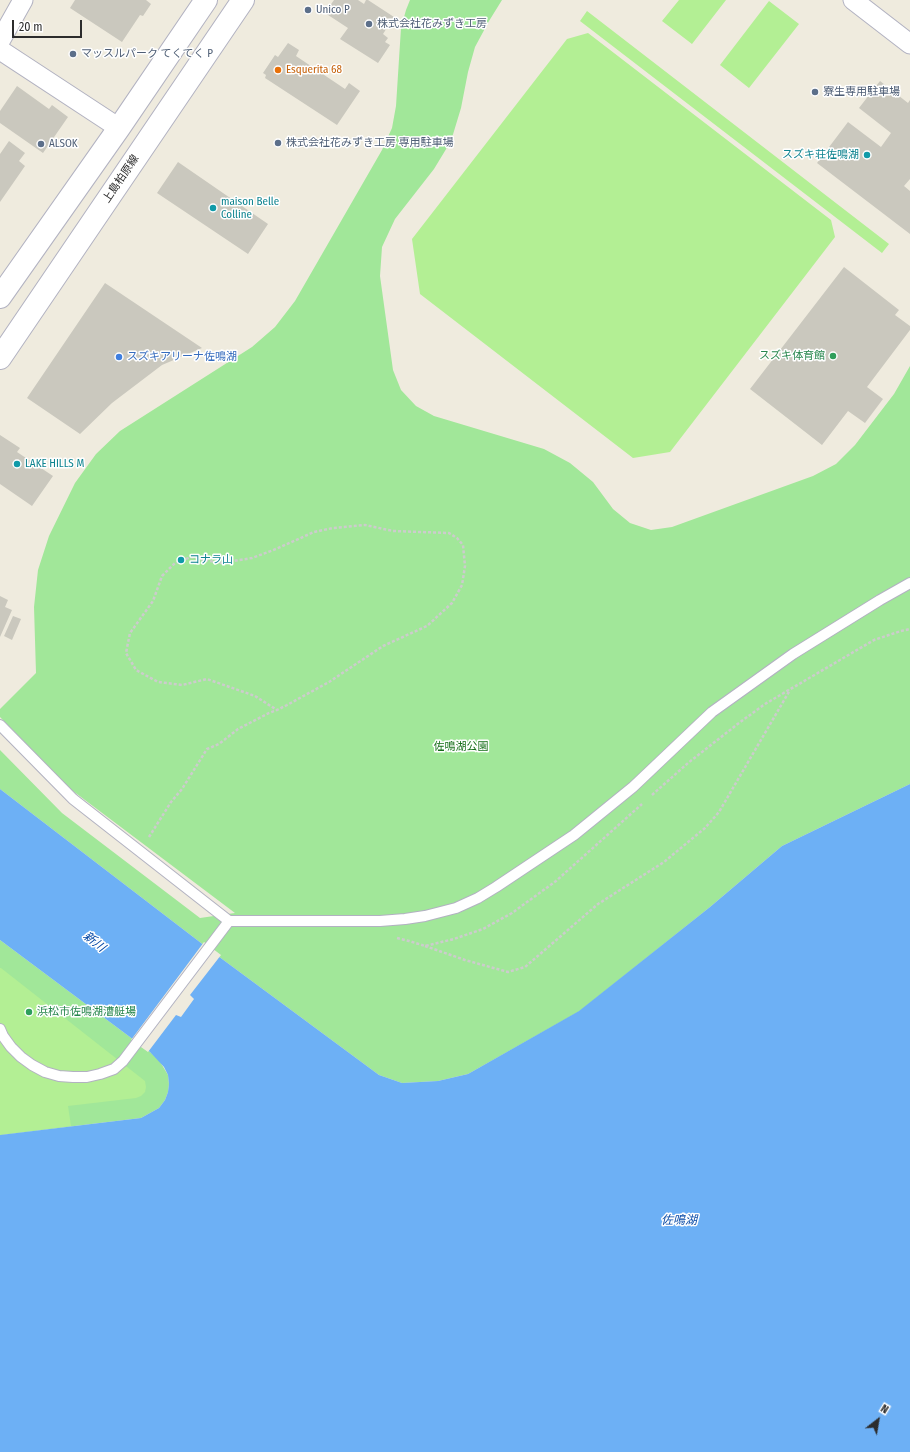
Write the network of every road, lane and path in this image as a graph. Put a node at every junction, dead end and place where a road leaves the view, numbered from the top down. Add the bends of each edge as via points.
1 (23, 0) edge
2 (206, 0) edge
3 (243, 0) edge
4 (853, 0) edge
5 (0, 41) edge
6 (910, 44) edge
7 (0, 50) edge
8 (119, 128) junction
9 (0, 297) edge
10 (0, 358) edge
11 (910, 583) edge
12 (790, 690) dead end
13 (277, 710) junction
14 (0, 725) edge
15 (139, 850) junction
16 (229, 920) junction
17 (425, 946) dead end
18 (0, 1029) edge

1 - 5 street
2 - 8 street
3 - 10 street, 上島柏原線
4 - 6 street
7 - 8 street
8 - 9 street
11 - 16 lane via 793,654 712,712 632,787 574,835 478,898 456,908 405,919
12 - 17 path via 719,812 705,828 664,862 598,904 525,967 508,972
13 - 13 path via 329,682 383,646 427,626 452,603 462,585 465,566 463,545 457,538 449,533 393,531 365,525 314,532 252,558 220,563 191,557 175,563 162,576 153,601 130,633 126,653 136,670 158,682 182,685 207,679 254,696
13 - 15 path via 238,729 207,749
14 - 15 lane via 73,799
15 - 16 lane
16 - 18 lane via 123,1061 114,1069 87,1077 59,1076 45,1072 21,1057

